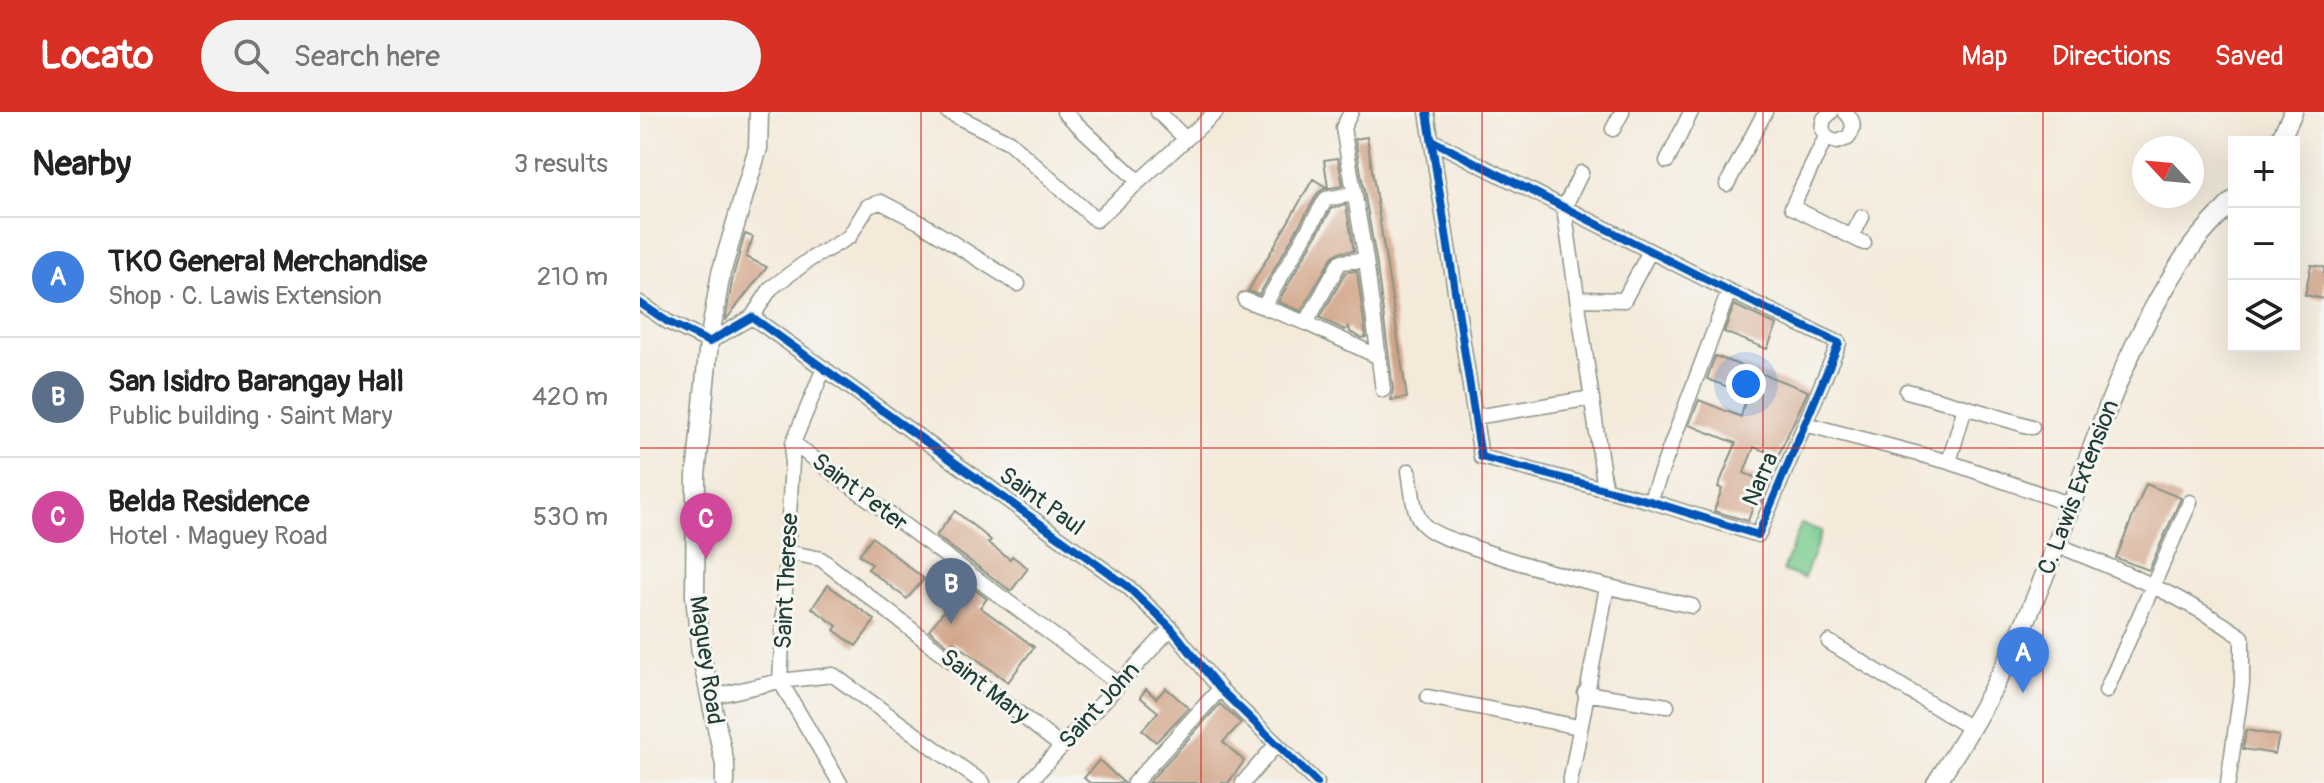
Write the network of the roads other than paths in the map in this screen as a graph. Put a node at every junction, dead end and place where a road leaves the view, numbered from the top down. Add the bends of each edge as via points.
1 (759, 112) edge
2 (948, 112) edge
3 (1064, 112) edge
4 (1216, 112) edge
5 (1351, 112) edge
6 (1427, 112) edge
7 (1622, 112) edge
8 (1691, 112) edge
9 (1765, 112) edge
10 (1809, 112) edge
11 (1845, 112) edge
12 (2293, 112) edge
13 (1167, 115) edge
14 (1827, 115) edge
15 (1613, 129) dead end
16 (2282, 136) edge
17 (1826, 137) junction
18 (1186, 139) junction
19 (1433, 141) junction
20 (1667, 161) dead end
21 (1581, 173) dead end
22 (1138, 181) junction
23 (1727, 184) dead end
24 (1353, 194) junction
25 (2228, 206) edge
26 (1564, 208) junction
27 (1862, 217) dead end
28 (1650, 251) junction
29 (1366, 260) junction
30 (1018, 284) dead end
31 (1729, 291) junction
32 (1577, 299) junction
33 (1245, 300) dead end
34 (640, 303) edge
35 (1264, 306) junction
36 (752, 317) junction
37 (1306, 323) junction
38 (709, 342) junction
39 (1379, 357) junction
40 (824, 368) junction
41 (1383, 390) dead end
42 (1907, 391) dead end
43 (1592, 398) junction
44 (1965, 407) junction
45 (1475, 417) junction
46 (1805, 424) junction
47 (2032, 427) dead end
48 (793, 443) junction
49 (1949, 462) junction
50 (1409, 471) dead end
51 (1605, 489) junction
52 (1650, 501) junction
53 (2190, 502) dead end
54 (2072, 505) junction
55 (2057, 545) junction
56 (787, 552) junction
57 (2153, 584) junction
58 (1607, 587) junction
59 (1692, 606) dead end
60 (1171, 628) junction
61 (1829, 642) dead end
62 (780, 681) junction
63 (1119, 684) junction
64 (1220, 689) junction
65 (2106, 691) dead end
66 (1585, 693) junction
67 (710, 697) junction
68 (1428, 697) dead end
69 (1667, 706) dead end
70 (1579, 727) junction
71 (1972, 729) junction
72 (1276, 745) junction
73 (1062, 747) junction
74 (725, 783) edge
75 (840, 783) edge
76 (983, 783) edge
77 (1028, 783) edge
78 (1134, 783) edge
79 (1243, 783) edge
80 (1317, 783) edge
81 (1570, 783) edge
82 (1936, 783) edge
83 (2228, 783) edge

1 - 38 street, Maguey Road via 758,148 721,273
2 - 22 street via 1009,142 1096,220
3 - 22 street
4 - 18 street
5 - 24 street via 1343,128
6 - 19 street
7 - 15 street
8 - 20 street
9 - 23 street
10 - 14 street
11 - 17 street via 1853,121 1852,133 1837,142
12 - 16 street
13 - 18 street
14 - 17 street via 1822,132
17 - 27 street via 1792,207 1858,239
18 - 22 street
19 - 26 street, Narra
19 - 45 street, Narra
21 - 26 street
24 - 29 street
24 - 35 street via 1326,199
25 - 54 street, C. Lawis Extension via 2194,243 2165,288 2113,395
26 - 28 street, Narra
26 - 32 street
28 - 31 street, Narra
28 - 32 street via 1626,299
29 - 37 street via 1340,262
29 - 39 street
30 - 36 street via 881,202 868,206 849,237 771,288
31 - 46 street, Narra via 1839,343
31 - 52 street
32 - 43 street
33 - 35 street
34 - 38 street
35 - 37 street
36 - 38 street
36 - 40 street, Saint Paul
37 - 39 street
38 - 67 street, Maguey Road via 696,476 695,596
39 - 41 street
40 - 48 street, Saint Therese
40 - 60 street, Saint Paul via 1127,586
42 - 44 street
43 - 45 street
43 - 51 street
44 - 47 street
44 - 49 street
45 - 51 street, Narra via 1481,457
46 - 49 street
46 - 52 street, Narra via 1758,535
48 - 56 street, Saint Therese
48 - 63 street, Saint Peter
49 - 54 street
50 - 58 street via 1418,515 1427,528 1489,553
51 - 52 street, Narra
53 - 57 street
54 - 55 street, C. Lawis Extension
55 - 57 street
55 - 71 street, C. Lawis Extension
56 - 62 street, Saint Therese
56 - 73 street, Saint Mary via 821,559
57 - 65 street
57 - 83 street via 2242,637 2242,684
58 - 59 street
58 - 66 street
60 - 63 street, Saint John
60 - 64 street, Saint Paul
61 - 71 street
62 - 67 street
62 - 75 street, Saint Therese
62 - 76 street via 833,675
63 - 73 street, Saint John
64 - 72 street, Saint Paul
64 - 78 street
66 - 69 street
66 - 70 street
67 - 74 street, Maguey Road
68 - 70 street
70 - 81 street
71 - 82 street, C. Lawis Extension
72 - 79 street
72 - 80 street, Saint Paul
73 - 77 street, Saint John

